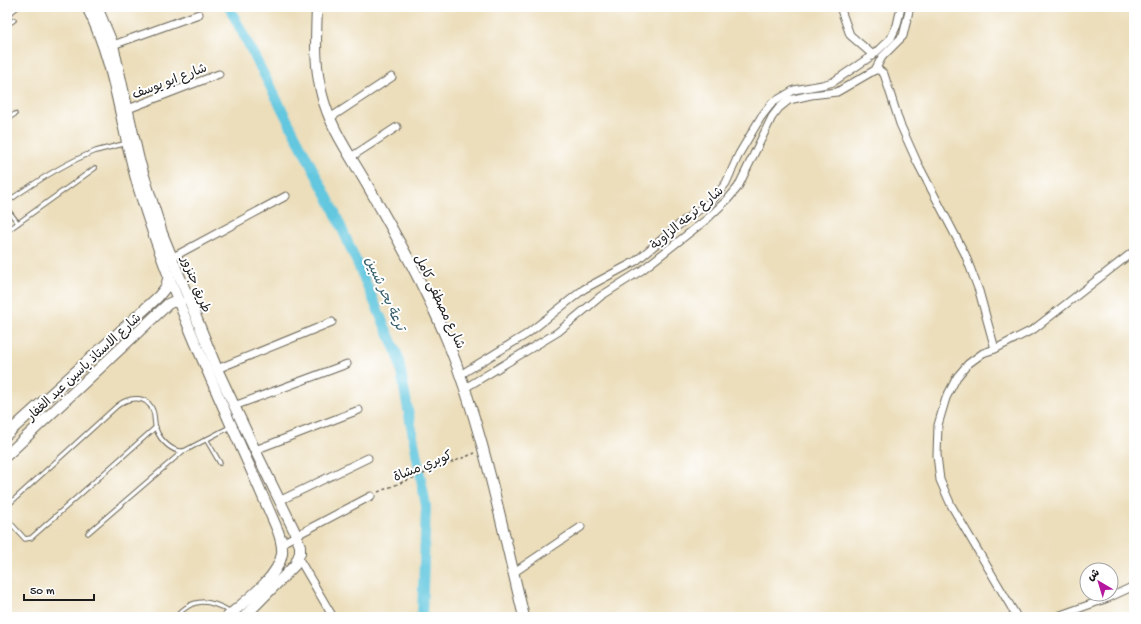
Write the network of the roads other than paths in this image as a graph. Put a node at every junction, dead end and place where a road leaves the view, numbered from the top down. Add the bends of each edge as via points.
1 (15, 7) edge
2 (87, 7) edge
3 (97, 7) edge
4 (317, 7) edge
5 (840, 7) edge
6 (901, 7) edge
7 (910, 7) edge
8 (7, 13) edge
9 (199, 14) dead end
10 (14, 20) dead end
11 (7, 26) edge
12 (113, 45) junction
13 (873, 56) junction
14 (875, 70) junction
15 (219, 74) dead end
16 (392, 77) dead end
17 (128, 109) junction
18 (15, 114) dead end
19 (330, 118) junction
20 (7, 119) edge
21 (397, 127) dead end
22 (127, 143) junction
23 (351, 157) junction
24 (95, 168) dead end
25 (286, 196) dead end
26 (7, 202) edge
27 (7, 209) edge
28 (18, 223) junction
29 (7, 231) edge
30 (1134, 251) edge
31 (173, 257) junction
32 (169, 275) junction
33 (180, 302) junction
34 (332, 322) dead end
35 (995, 349) junction
36 (347, 364) dead end
37 (218, 368) junction
38 (460, 375) junction
39 (466, 388) junction
40 (43, 402) junction
41 (234, 406) junction
42 (358, 410) dead end
43 (53, 412) junction
44 (231, 426) junction
45 (156, 427) junction
46 (7, 434) edge
47 (206, 439) junction
48 (254, 450) junction
49 (182, 451) junction
50 (7, 455) edge
51 (368, 458) dead end
52 (220, 463) dead end
53 (371, 496) dead end
54 (279, 501) junction
55 (7, 506) edge
56 (7, 519) edge
57 (581, 527) dead end
58 (88, 533) dead end
59 (297, 536) junction
60 (282, 548) junction
61 (299, 559) junction
62 (513, 572) junction
63 (1134, 586) edge
64 (230, 614) edge
65 (176, 617) edge
66 (244, 617) edge
67 (333, 617) edge
68 (524, 617) edge
69 (1017, 617) edge
70 (1054, 617) edge

1 - 8 street
2 - 22 main road, طريق جنزور via 104,47
3 - 12 main road, طريق جنزور
4 - 19 main road, شارع مصطفى كامل via 316,64 322,96
5 - 13 street via 850,35
6 - 13 street, شارع ترعه الزاوية via 892,38
7 - 14 street, شارع ترعه الزاوية via 903,36 882,57
9 - 12 street
10 - 11 lane
12 - 17 main road, طريق جنزور
13 - 38 street, شارع ترعه الزاوية via 833,82 794,90 779,97 761,117 739,154 726,183 712,201 636,261 589,286 527,334
14 - 35 street via 884,74 900,124 917,162 965,254 980,291
14 - 39 street, شارع ترعه الزاوية via 837,92 800,97 783,104 772,117 738,187 706,219 642,270 596,300 558,332
15 - 17 street, شارع ابو يوسف
16 - 19 street
17 - 31 main road, طريق جنزور via 145,185
18 - 20 lane
19 - 23 main road, شارع مصطفى كامل
21 - 23 street
22 - 26 lane via 70,162
22 - 32 main road, طريق جنزور via 140,196
23 - 38 main road, شارع مصطفى كامل via 388,222 434,313
24 - 28 lane
25 - 31 street
27 - 28 lane
28 - 29 lane
30 - 35 street via 1034,329
31 - 37 main road, طريق جنزور
32 - 33 main road, طريق جنزور
32 - 40 main road, شارع الاستاذ ياسين عبد الغفار via 166,287 158,297
33 - 43 main road, شارع الاستاذ ياسين عبد الغفار via 168,304
33 - 44 main road, طريق جنزور
34 - 37 street
35 - 69 street via 983,353 968,364 957,377 946,398 938,426 937,455 940,480 951,505
36 - 41 street
37 - 41 main road, طريق جنزور
38 - 39 main road, شارع مصطفى كامل
39 - 62 main road, شارع مصطفى كامل
40 - 43 main road
40 - 46 main road, شارع الاستاذ ياسين عبد الغفار
41 - 48 main road, طريق جنزور
42 - 48 street
43 - 50 main road, شارع الاستاذ ياسين عبد الغفار
44 - 47 lane
44 - 60 main road, طريق جنزور via 276,524
45 - 49 lane via 161,438 171,447
45 - 55 lane via 152,409 144,400 133,398 121,402
45 - 56 lane via 31,538 25,539
47 - 49 lane
47 - 52 lane
48 - 54 main road, طريق جنزور
49 - 58 lane
51 - 54 street
53 - 59 street
54 - 59 main road, طريق جنزور
57 - 62 street
59 - 60 street
59 - 61 main road, طريق جنزور
60 - 64 main road via 280,562 267,580
61 - 66 main road
61 - 67 street
62 - 68 main road, شارع مصطفى كامل
63 - 70 street
64 - 65 lane via 221,606 201,602 191,604

